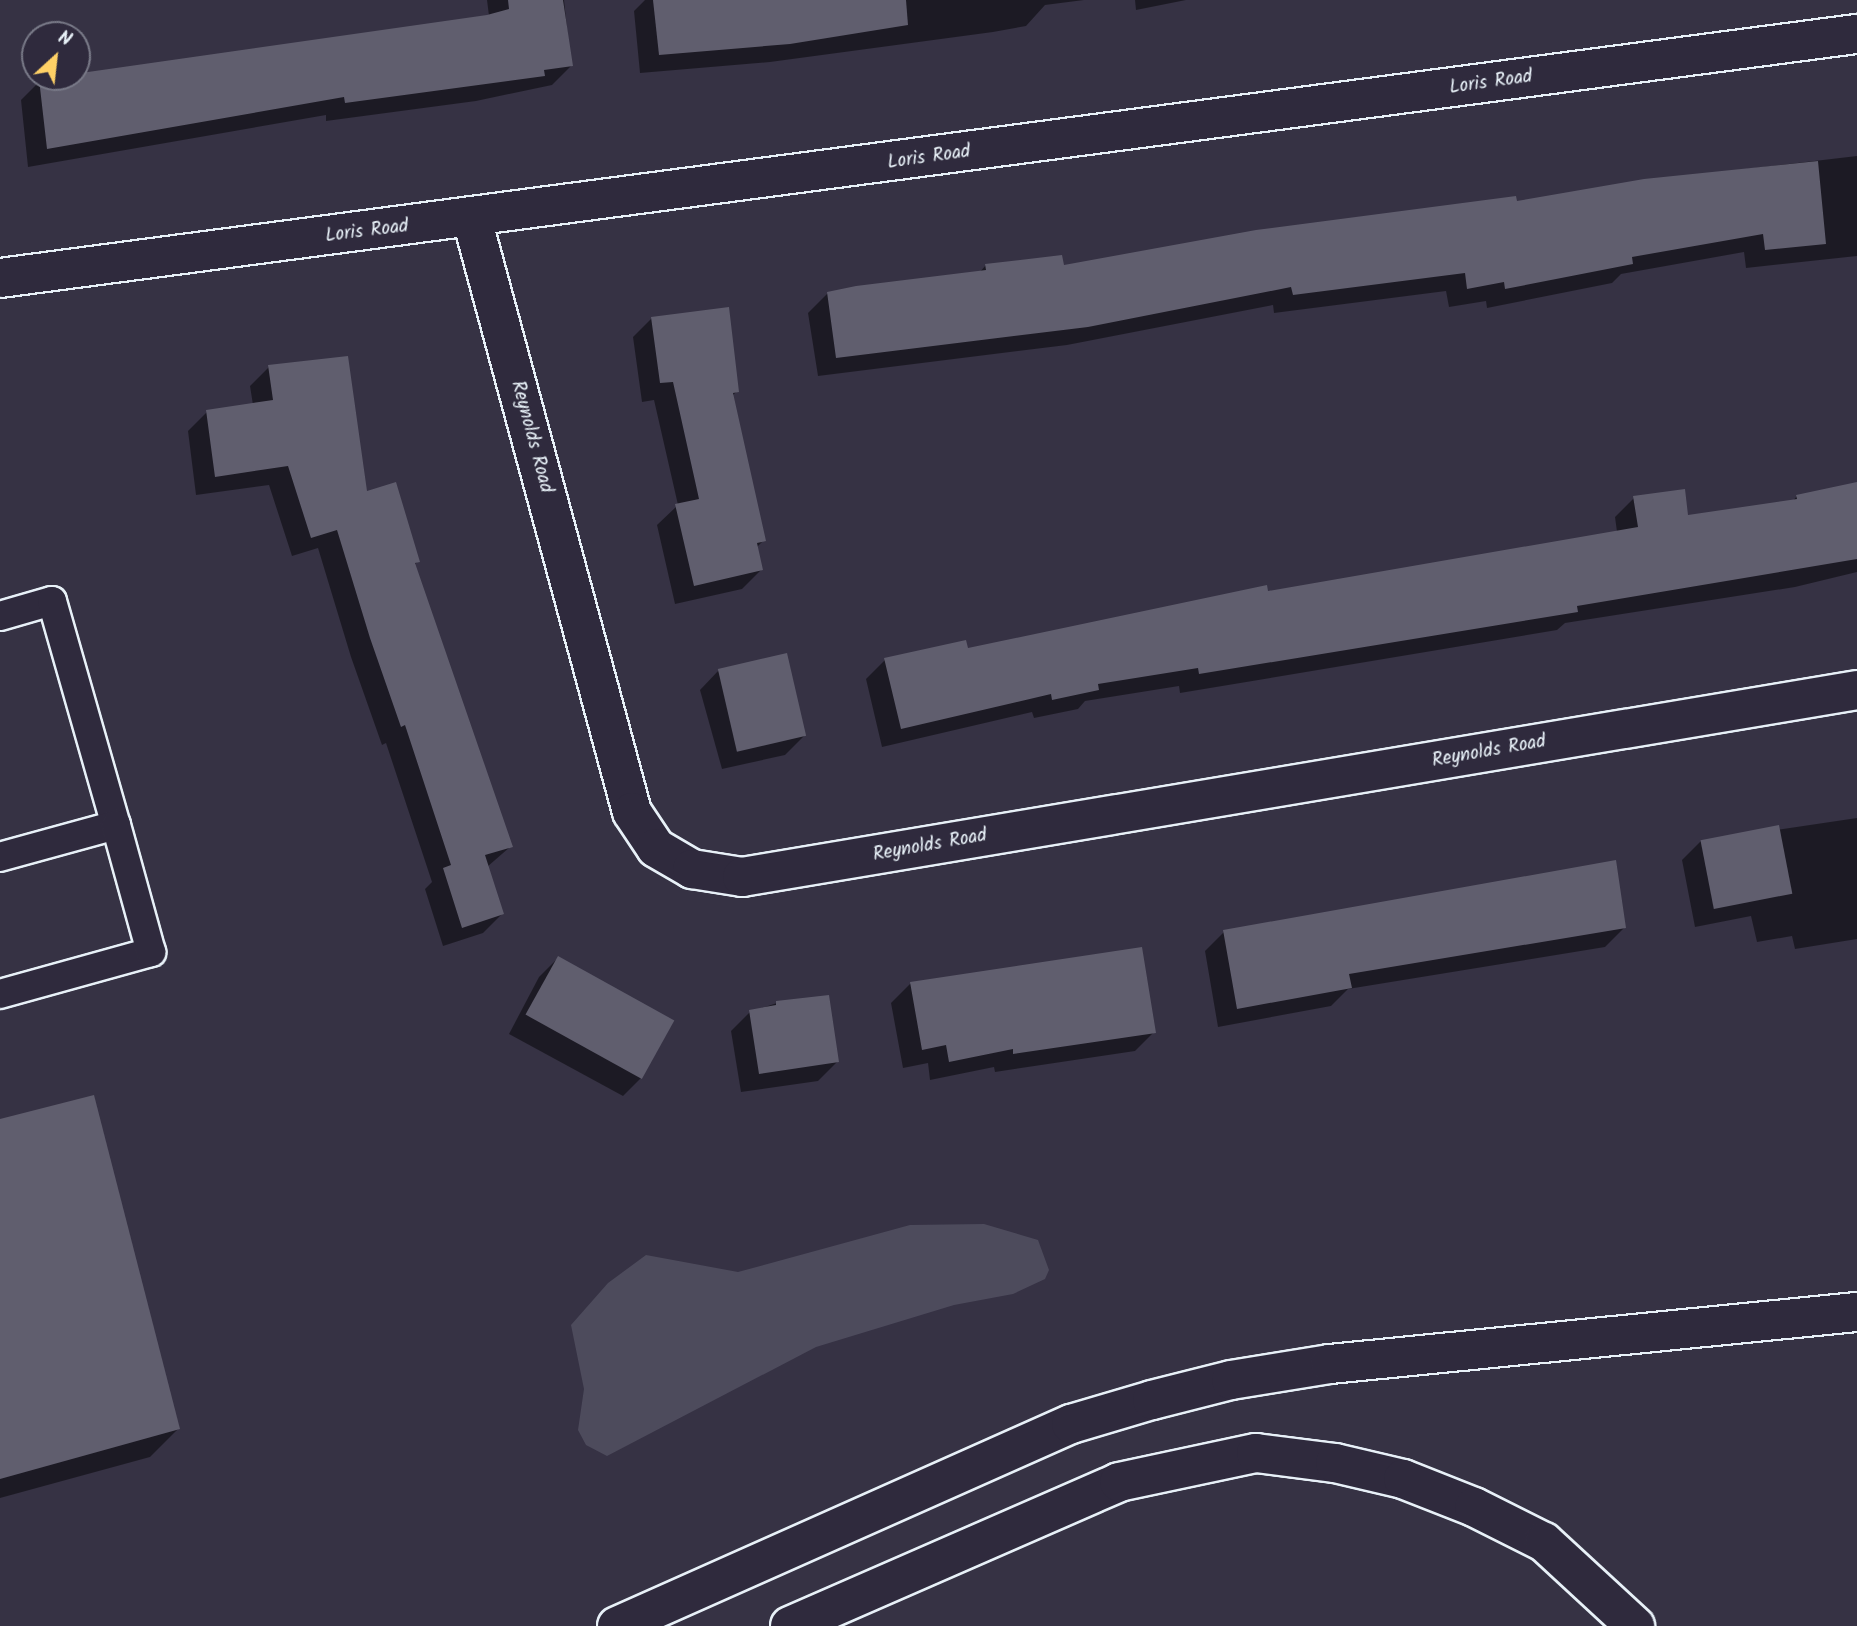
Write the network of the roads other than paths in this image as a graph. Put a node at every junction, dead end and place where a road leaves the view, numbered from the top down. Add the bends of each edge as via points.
1 (1857, 34) edge
2 (472, 219) junction
3 (0, 278) edge
4 (0, 616) edge
5 (1857, 690) edge
6 (116, 825) junction
7 (0, 858) edge
8 (0, 994) edge
9 (1857, 1312) edge
10 (617, 1626) edge
11 (790, 1626) edge
12 (1635, 1626) edge

1 - 2 main road, Loris Road
2 - 3 main road, Loris Road
2 - 5 main road, Reynolds Road via 632,812 656,848 692,869 742,877
4 - 6 lane via 52,601
6 - 7 lane
6 - 8 lane via 151,952
9 - 10 main road via 1330,1364 1231,1380 1152,1400 1071,1424
11 - 12 main road via 1119,1482 1256,1453 1335,1463 1403,1479 1474,1507 1544,1542

